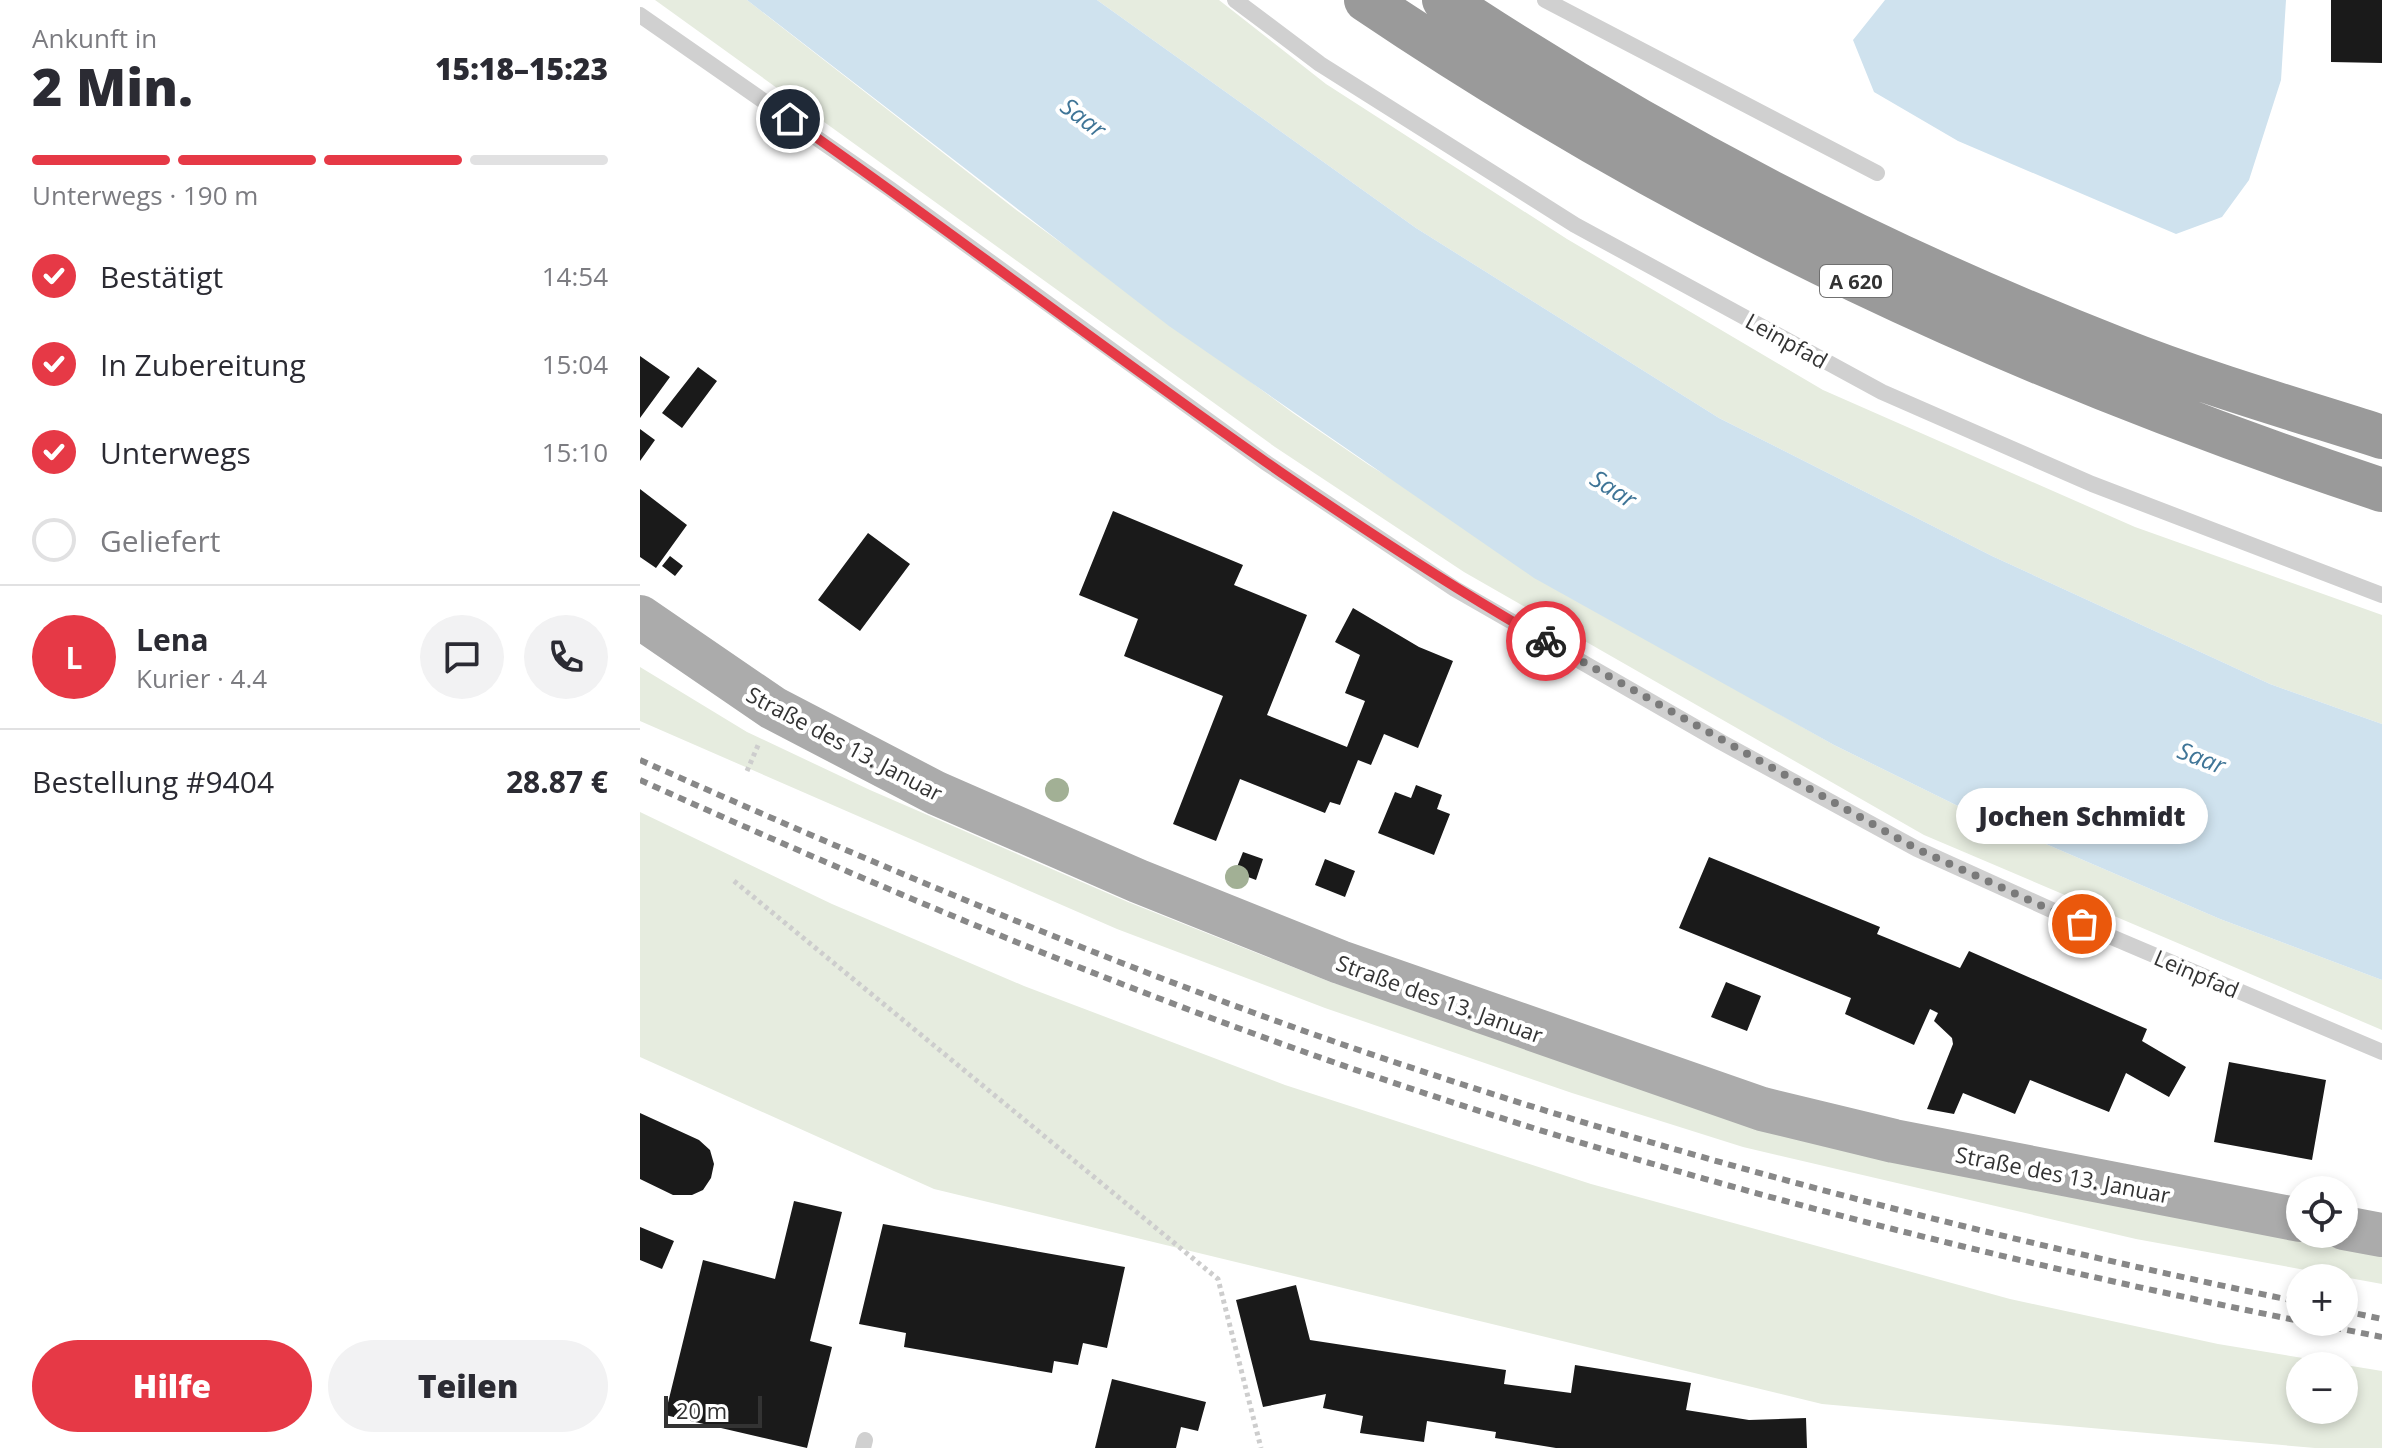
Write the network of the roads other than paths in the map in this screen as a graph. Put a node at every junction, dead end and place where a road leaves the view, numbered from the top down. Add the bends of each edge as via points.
1 (1235, 0) edge
2 (1366, 0) edge
3 (1444, 0) edge
4 (1545, 0) edge
5 (640, 15) edge
6 (1877, 173) dead end
7 (2382, 437) edge
8 (2382, 490) edge
9 (2382, 595) edge
10 (640, 617) edge
11 (2382, 1052) edge
12 (2286, 1217) edge
13 (2358, 1231) edge
14 (2382, 1235) edge

1 - 9 lane, Leinpfad via 1320,64 1575,225 1882,392 2092,484
2 - 8 highway, A 620 via 1580,137 1853,280 2105,391
3 - 7 highway, A 620 via 1731,173 1862,237 2120,350
4 - 6 lane
5 - 11 lane, Leinpfad via 1265,462 1455,589 1917,849
10 - 12 main road, Straße des 13. Januar via 773,708 936,793 1340,962 1762,1109 1894,1141
13 - 14 main road

